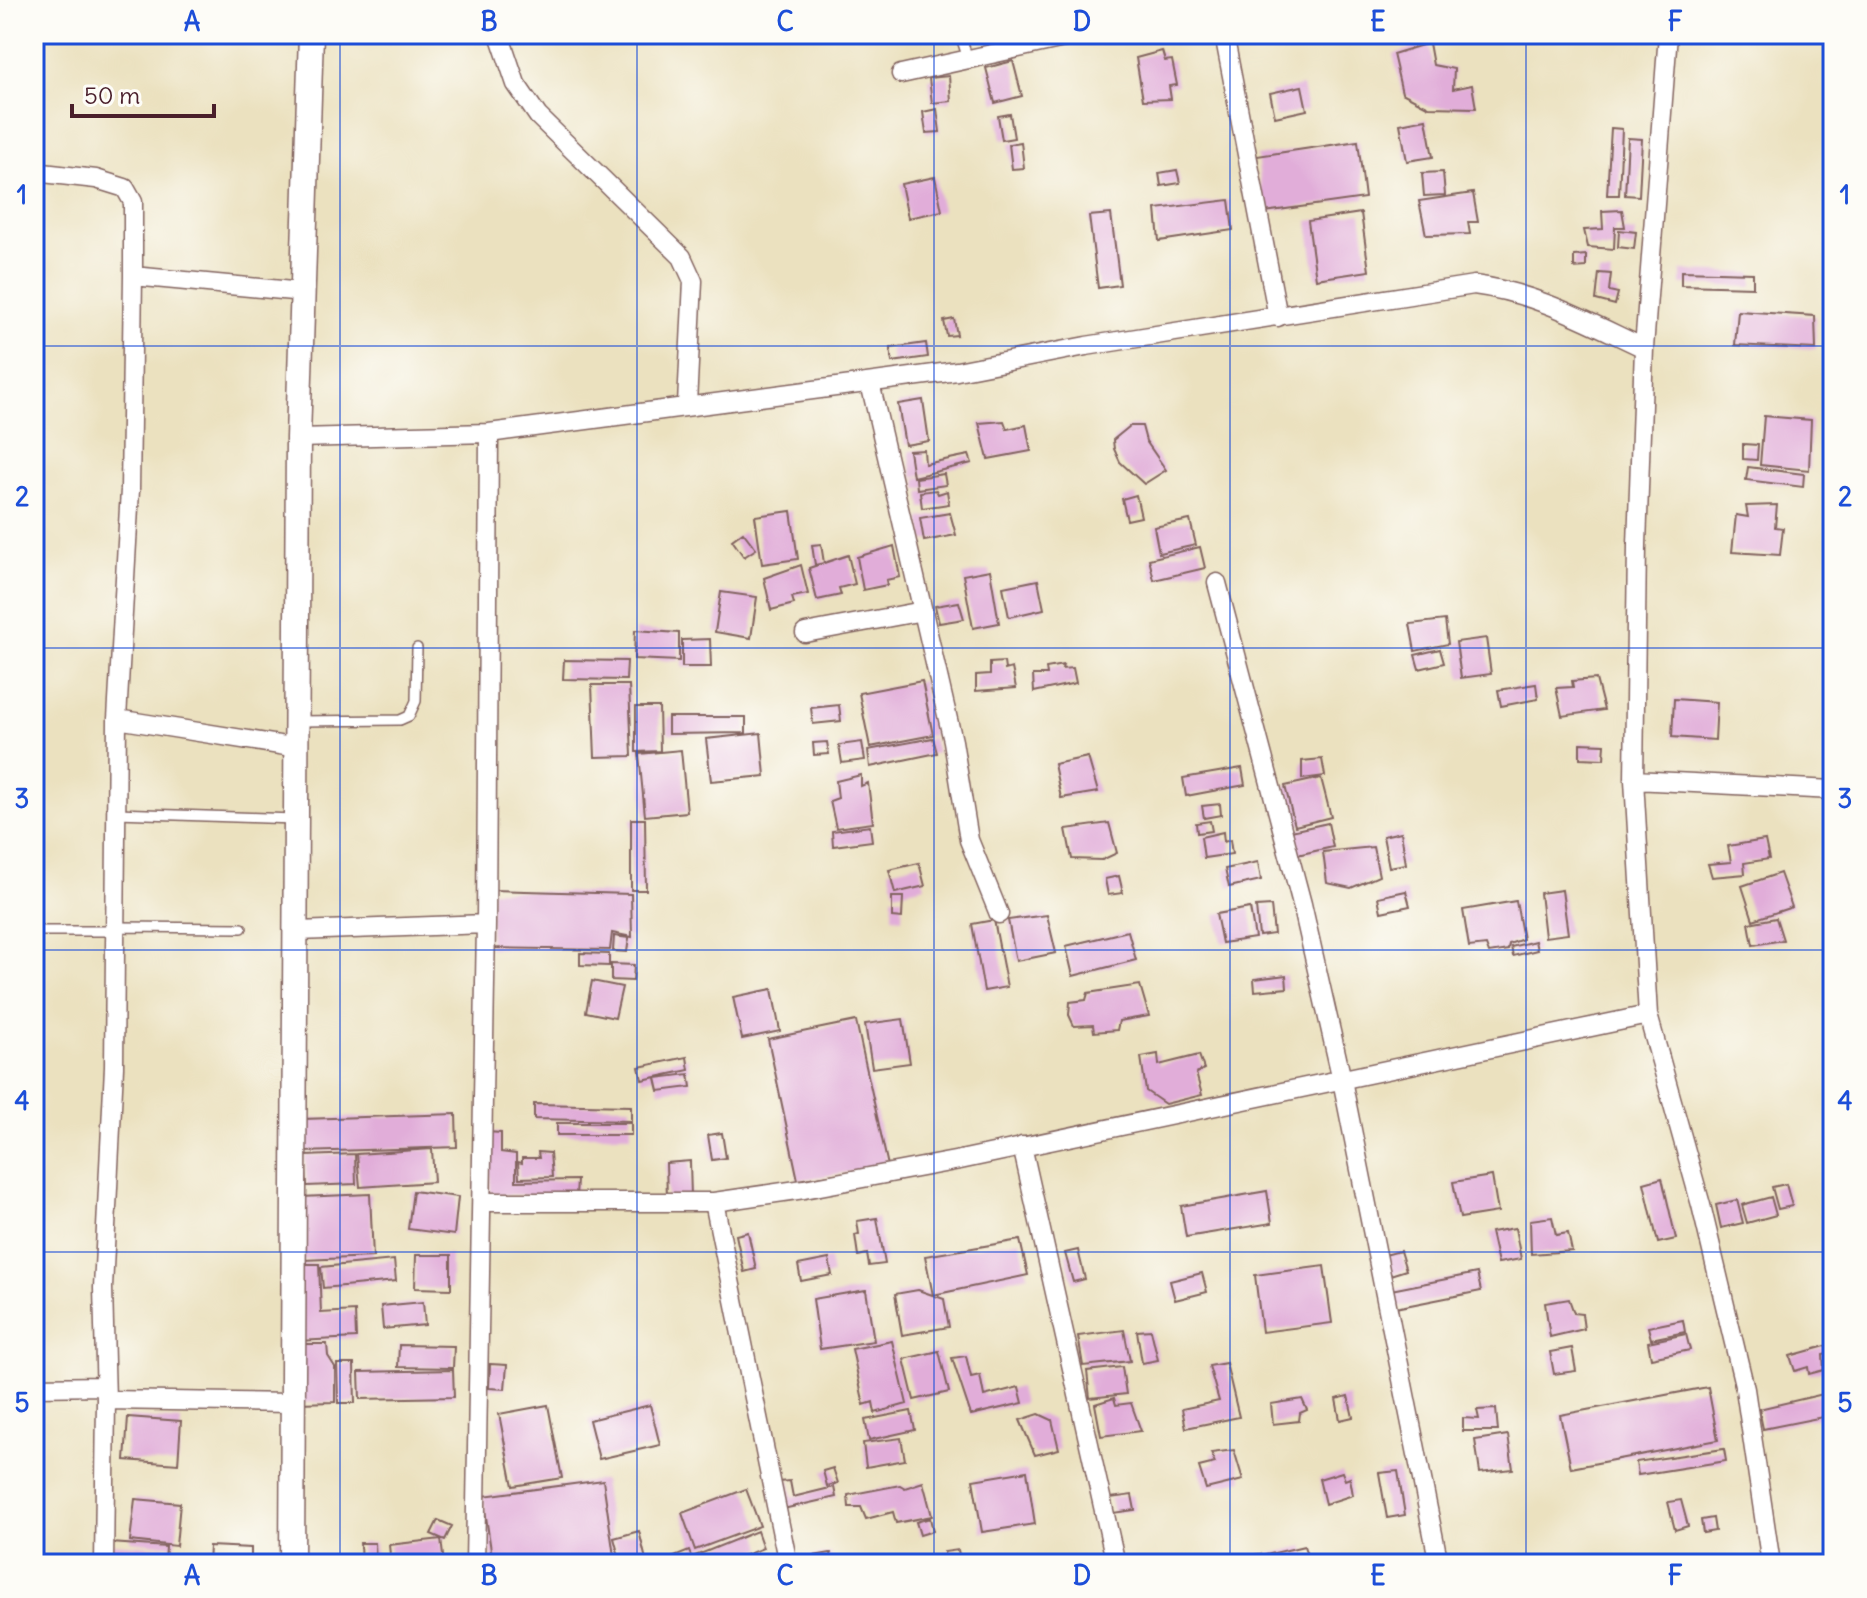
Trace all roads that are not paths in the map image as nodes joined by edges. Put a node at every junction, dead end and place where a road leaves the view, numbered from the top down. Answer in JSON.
{"nodes":[{"id":1,"x":311,"y":34,"type":"edge"},
{"id":2,"x":499,"y":34,"type":"edge"},
{"id":3,"x":960,"y":34,"type":"edge"},
{"id":4,"x":1082,"y":34,"type":"edge"},
{"id":5,"x":1224,"y":34,"type":"edge"},
{"id":6,"x":1668,"y":34,"type":"edge"},
{"id":7,"x":968,"y":59,"type":"junction"},
{"id":8,"x":901,"y":74,"type":"dead end"},
{"id":9,"x":34,"y":172,"type":"edge"},
{"id":10,"x":133,"y":276,"type":"junction"},
{"id":11,"x":303,"y":292,"type":"junction"},
{"id":12,"x":1278,"y":317,"type":"junction"},
{"id":13,"x":1644,"y":348,"type":"junction"},
{"id":14,"x":870,"y":383,"type":"junction"},
{"id":15,"x":687,"y":404,"type":"junction"},
{"id":16,"x":489,"y":433,"type":"junction"},
{"id":17,"x":298,"y":438,"type":"junction"},
{"id":18,"x":1217,"y":583,"type":"dead end"},
{"id":19,"x":923,"y":611,"type":"junction"},
{"id":20,"x":805,"y":633,"type":"dead end"},
{"id":21,"x":417,"y":648,"type":"dead end"},
{"id":22,"x":117,"y":719,"type":"junction"},
{"id":23,"x":298,"y":721,"type":"junction"},
{"id":24,"x":298,"y":748,"type":"junction"},
{"id":25,"x":1634,"y":780,"type":"junction"},
{"id":26,"x":1833,"y":790,"type":"edge"},
{"id":27,"x":117,"y":813,"type":"junction"},
{"id":28,"x":298,"y":819,"type":"junction"},
{"id":29,"x":999,"y":914,"type":"dead end"},
{"id":30,"x":486,"y":924,"type":"junction"},
{"id":31,"x":242,"y":928,"type":"dead end"},
{"id":32,"x":117,"y":929,"type":"junction"},
{"id":33,"x":34,"y":931,"type":"edge"},
{"id":34,"x":298,"y":931,"type":"junction"},
{"id":35,"x":1648,"y":1015,"type":"junction"},
{"id":36,"x":1342,"y":1080,"type":"junction"},
{"id":37,"x":1022,"y":1146,"type":"junction"},
{"id":38,"x":484,"y":1202,"type":"junction"},
{"id":39,"x":714,"y":1202,"type":"junction"},
{"id":40,"x":34,"y":1387,"type":"edge"},
{"id":41,"x":106,"y":1393,"type":"junction"},
{"id":42,"x":291,"y":1403,"type":"junction"},
{"id":43,"x":104,"y":1564,"type":"edge"},
{"id":44,"x":292,"y":1564,"type":"edge"},
{"id":45,"x":475,"y":1564,"type":"edge"},
{"id":46,"x":788,"y":1564,"type":"edge"},
{"id":47,"x":1116,"y":1564,"type":"edge"},
{"id":48,"x":1439,"y":1564,"type":"edge"},
{"id":49,"x":1771,"y":1564,"type":"edge"}],
"edges":[{"from":1,"to":11,"type":"street"},
{"from":2,"to":15,"type":"street"},
{"from":3,"to":7,"type":"lane"},
{"from":4,"to":7,"type":"street"},
{"from":5,"to":12,"type":"street"},
{"from":6,"to":13,"type":"street"},
{"from":7,"to":8,"type":"street"},
{"from":9,"to":10,"type":"street"},
{"from":10,"to":11,"type":"street"},
{"from":10,"to":22,"type":"street"},
{"from":11,"to":17,"type":"street"},
{"from":12,"to":13,"type":"street"},
{"from":12,"to":14,"type":"street"},
{"from":13,"to":25,"type":"street"},
{"from":14,"to":15,"type":"street"},
{"from":14,"to":19,"type":"street"},
{"from":15,"to":16,"type":"street"},
{"from":16,"to":17,"type":"street"},
{"from":16,"to":30,"type":"street"},
{"from":17,"to":23,"type":"street"},
{"from":18,"to":36,"type":"street"},
{"from":19,"to":20,"type":"street"},
{"from":19,"to":29,"type":"street"},
{"from":21,"to":23,"type":"lane"},
{"from":22,"to":24,"type":"street"},
{"from":22,"to":27,"type":"street"},
{"from":23,"to":24,"type":"street"},
{"from":24,"to":28,"type":"street"},
{"from":25,"to":26,"type":"street"},
{"from":25,"to":35,"type":"street"},
{"from":27,"to":28,"type":"lane"},
{"from":27,"to":32,"type":"street"},
{"from":28,"to":34,"type":"street"},
{"from":30,"to":34,"type":"street"},
{"from":30,"to":38,"type":"street"},
{"from":31,"to":32,"type":"lane"},
{"from":32,"to":33,"type":"lane"},
{"from":32,"to":41,"type":"street"},
{"from":34,"to":42,"type":"street"},
{"from":35,"to":36,"type":"street"},
{"from":35,"to":49,"type":"street"},
{"from":36,"to":37,"type":"street"},
{"from":36,"to":48,"type":"street"},
{"from":37,"to":39,"type":"street"},
{"from":37,"to":47,"type":"street"},
{"from":38,"to":39,"type":"street"},
{"from":38,"to":45,"type":"street"},
{"from":39,"to":46,"type":"street"},
{"from":40,"to":41,"type":"street"},
{"from":41,"to":42,"type":"street"},
{"from":41,"to":43,"type":"street"},
{"from":42,"to":44,"type":"street"}]}
